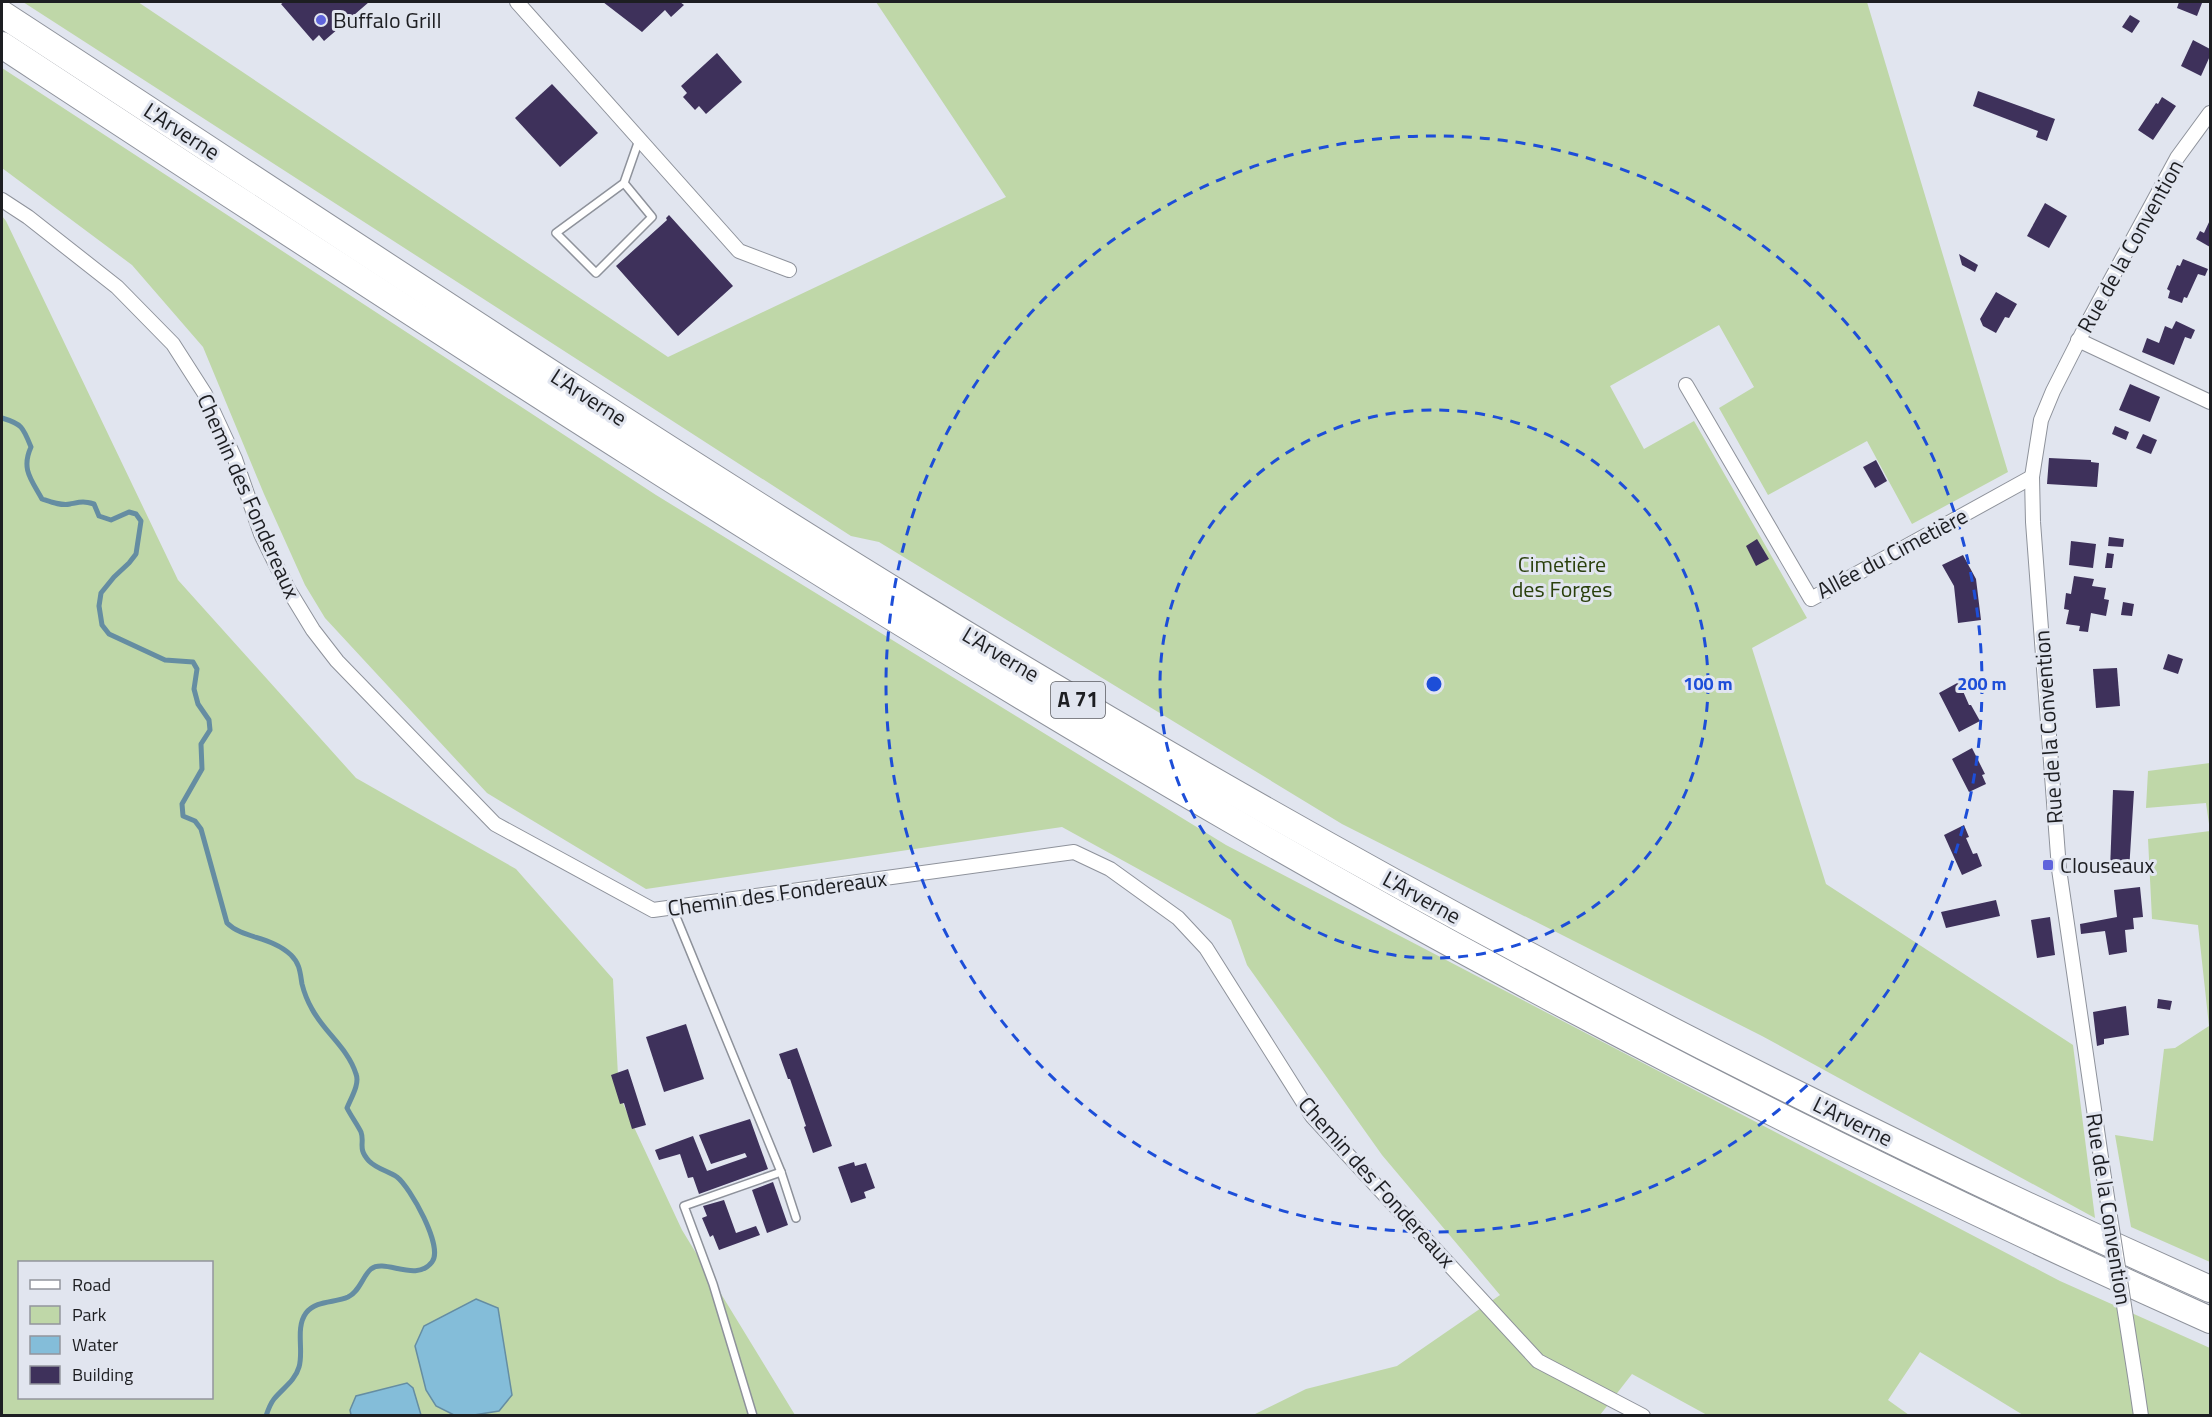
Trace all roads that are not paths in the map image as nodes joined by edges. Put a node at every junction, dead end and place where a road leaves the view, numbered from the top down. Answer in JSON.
{"nodes":[{"id":1,"x":517,"y":2,"type":"edge"},
{"id":2,"x":2,"y":14,"type":"edge"},
{"id":3,"x":2,"y":45,"type":"edge"},
{"id":4,"x":2211,"y":113,"type":"edge"},
{"id":5,"x":639,"y":140,"type":"junction"},
{"id":6,"x":624,"y":183,"type":"junction"},
{"id":7,"x":2,"y":200,"type":"edge"},
{"id":8,"x":789,"y":270,"type":"dead end"},
{"id":9,"x":2078,"y":340,"type":"junction"},
{"id":10,"x":1686,"y":385,"type":"dead end"},
{"id":11,"x":2211,"y":402,"type":"edge"},
{"id":12,"x":2032,"y":477,"type":"junction"},
{"id":13,"x":672,"y":907,"type":"junction"},
{"id":14,"x":781,"y":1172,"type":"junction"},
{"id":15,"x":796,"y":1218,"type":"dead end"},
{"id":16,"x":2211,"y":1289,"type":"edge"},
{"id":17,"x":2211,"y":1320,"type":"edge"},
{"id":18,"x":753,"y":1416,"type":"edge"},
{"id":19,"x":1643,"y":1416,"type":"edge"},
{"id":20,"x":2141,"y":1416,"type":"edge"}],
"edges":[{"from":1,"to":5,"type":"street"},
{"from":2,"to":16,"type":"highway","name":"L'Arverne","number":"A 71"},
{"from":3,"to":17,"type":"highway","name":"L'Arverne","number":"A 71"},
{"from":4,"to":9,"type":"street","name":"Rue de la Convention"},
{"from":5,"to":6,"type":"lane"},
{"from":5,"to":8,"type":"street"},
{"from":6,"to":6,"type":"lane"},
{"from":7,"to":13,"type":"street","name":"Chemin des Fondereaux"},
{"from":9,"to":11,"type":"street"},
{"from":9,"to":12,"type":"street","name":"Rue de la Convention"},
{"from":10,"to":12,"type":"street","name":"Allée du Cimetière"},
{"from":12,"to":20,"type":"street","name":"Rue de la Convention","bridge":true},
{"from":13,"to":14,"type":"lane"},
{"from":13,"to":19,"type":"street","name":"Chemin des Fondereaux"},
{"from":14,"to":15,"type":"lane"},
{"from":14,"to":18,"type":"lane"}]}
